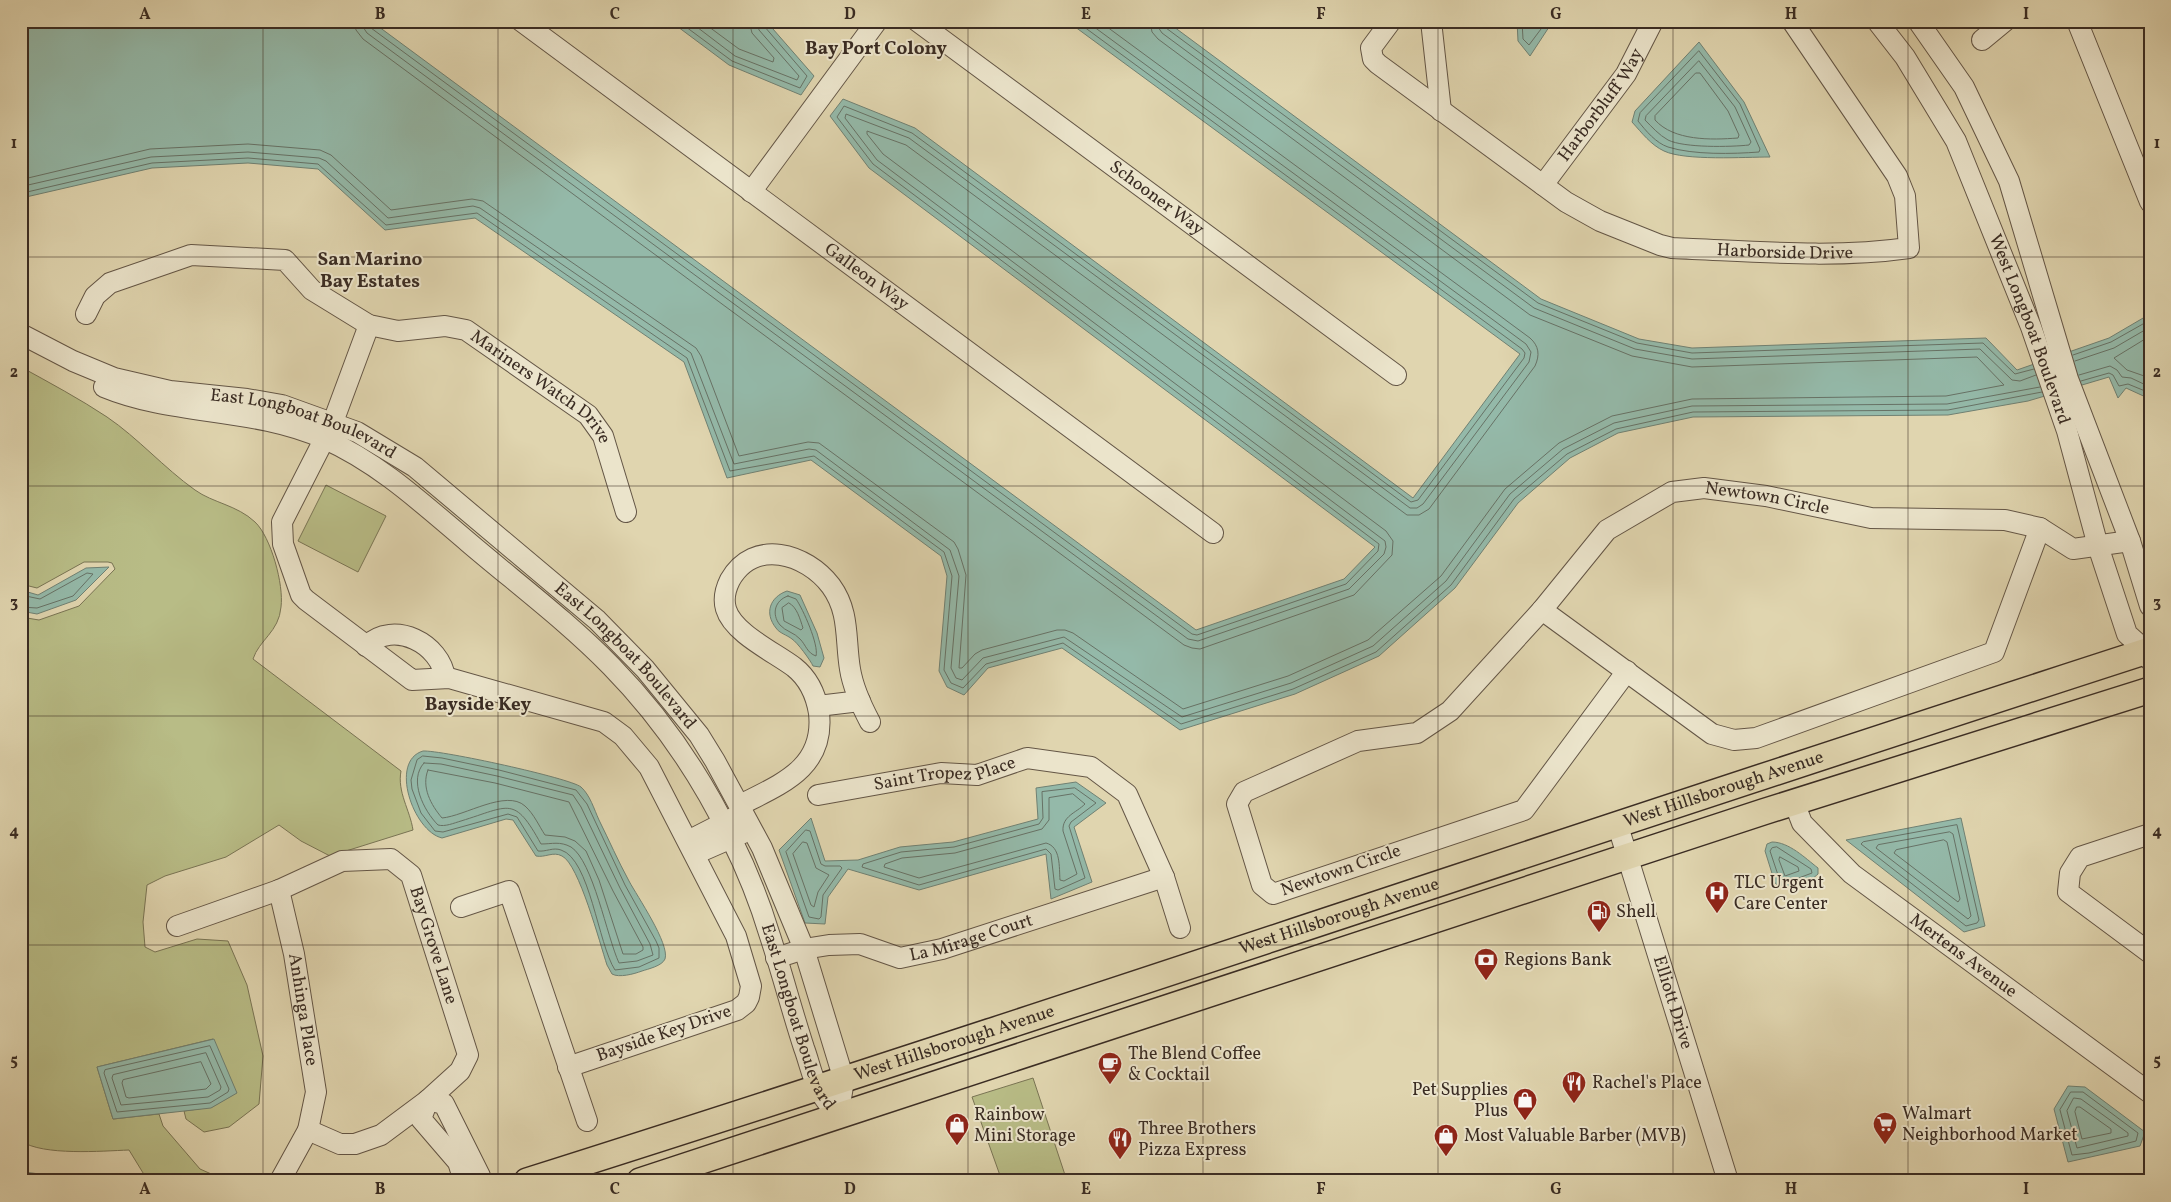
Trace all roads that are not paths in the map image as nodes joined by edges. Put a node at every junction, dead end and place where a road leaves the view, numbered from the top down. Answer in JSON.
{"nodes":[{"id":1,"x":521,"y":21,"type":"edge"},
{"id":2,"x":877,"y":21,"type":"edge"},
{"id":3,"x":917,"y":21,"type":"edge"},
{"id":4,"x":1391,"y":21,"type":"edge"},
{"id":5,"x":1431,"y":21,"type":"edge"},
{"id":6,"x":1654,"y":21,"type":"edge"},
{"id":7,"x":1792,"y":21,"type":"edge"},
{"id":8,"x":1877,"y":21,"type":"edge"},
{"id":9,"x":1918,"y":21,"type":"edge"},
{"id":10,"x":2006,"y":21,"type":"edge"},
{"id":11,"x":2076,"y":21,"type":"edge"},
{"id":12,"x":1982,"y":40,"type":"dead end"},
{"id":13,"x":1441,"y":111,"type":"junction"},
{"id":14,"x":1543,"y":185,"type":"junction"},
{"id":15,"x":751,"y":192,"type":"junction"},
{"id":16,"x":2150,"y":202,"type":"edge"},
{"id":17,"x":86,"y":314,"type":"dead end"},
{"id":18,"x":369,"y":325,"type":"junction"},
{"id":19,"x":2041,"y":326,"type":"junction"},
{"id":20,"x":21,"y":335,"type":"edge"},
{"id":21,"x":1396,"y":375,"type":"dead end"},
{"id":22,"x":2076,"y":428,"type":"junction"},
{"id":23,"x":329,"y":430,"type":"junction"},
{"id":24,"x":626,"y":512,"type":"dead end"},
{"id":25,"x":2040,"y":528,"type":"junction"},
{"id":26,"x":1213,"y":533,"type":"dead end"},
{"id":27,"x":2130,"y":542,"type":"junction"},
{"id":28,"x":2098,"y":546,"type":"junction"},
{"id":29,"x":2150,"y":606,"type":"edge"},
{"id":30,"x":1542,"y":610,"type":"junction"},
{"id":31,"x":366,"y":646,"type":"junction"},
{"id":32,"x":2149,"y":651,"type":"edge"},
{"id":33,"x":1627,"y":671,"type":"junction"},
{"id":34,"x":445,"y":678,"type":"junction"},
{"id":35,"x":2150,"y":690,"type":"edge"},
{"id":36,"x":860,"y":701,"type":"junction"},
{"id":37,"x":818,"y":706,"type":"junction"},
{"id":38,"x":870,"y":722,"type":"dead end"},
{"id":39,"x":818,"y":796,"type":"dead end"},
{"id":40,"x":1794,"y":802,"type":"junction"},
{"id":41,"x":745,"y":816,"type":"junction"},
{"id":42,"x":1617,"y":823,"type":"junction"},
{"id":43,"x":727,"y":830,"type":"junction"},
{"id":44,"x":2150,"y":834,"type":"edge"},
{"id":45,"x":691,"y":847,"type":"junction"},
{"id":46,"x":1536,"y":850,"type":"junction"},
{"id":47,"x":1628,"y":856,"type":"junction"},
{"id":48,"x":1164,"y":876,"type":"junction"},
{"id":49,"x":279,"y":890,"type":"junction"},
{"id":50,"x":1376,"y":903,"type":"junction"},
{"id":51,"x":461,"y":907,"type":"dead end"},
{"id":52,"x":176,"y":926,"type":"dead end"},
{"id":53,"x":1180,"y":928,"type":"dead end"},
{"id":54,"x":1387,"y":936,"type":"junction"},
{"id":55,"x":804,"y":949,"type":"junction"},
{"id":56,"x":2150,"y":953,"type":"edge"},
{"id":57,"x":776,"y":958,"type":"junction"},
{"id":58,"x":1197,"y":998,"type":"junction"},
{"id":59,"x":568,"y":1067,"type":"junction"},
{"id":60,"x":844,"y":1080,"type":"junction"},
{"id":61,"x":818,"y":1089,"type":"junction"},
{"id":62,"x":2150,"y":1093,"type":"edge"},
{"id":63,"x":428,"y":1100,"type":"junction"},
{"id":64,"x":838,"y":1117,"type":"junction"},
{"id":65,"x":586,"y":1120,"type":"dead end"},
{"id":66,"x":453,"y":1122,"type":"junction"},
{"id":67,"x":308,"y":1130,"type":"junction"},
{"id":68,"x":434,"y":1134,"type":"junction"},
{"id":69,"x":280,"y":1179,"type":"dead end"},
{"id":70,"x":464,"y":1181,"type":"edge"},
{"id":71,"x":480,"y":1181,"type":"edge"},
{"id":72,"x":527,"y":1181,"type":"edge"},
{"id":73,"x":640,"y":1181,"type":"edge"},
{"id":74,"x":1728,"y":1181,"type":"edge"}],
"edges":[{"from":1,"to":15,"type":"street","name":"Galleon Way"},
{"from":2,"to":15,"type":"street"},
{"from":3,"to":21,"type":"street","name":"Schooner Way"},
{"from":4,"to":13,"type":"street","name":"Harborside Drive"},
{"from":5,"to":13,"type":"street"},
{"from":6,"to":14,"type":"street","name":"Harborbluff Way"},
{"from":7,"to":14,"type":"street","name":"Harborside Drive"},
{"from":8,"to":19,"type":"street","name":"West Longboat Boulevard"},
{"from":9,"to":19,"type":"street","name":"West Longboat Boulevard"},
{"from":10,"to":12,"type":"street"},
{"from":11,"to":16,"type":"street"},
{"from":13,"to":14,"type":"street","name":"Harborside Drive"},
{"from":15,"to":26,"type":"street","name":"Galleon Way"},
{"from":17,"to":18,"type":"street","name":"Mariners Watch Drive"},
{"from":18,"to":23,"type":"street","name":"Bayside Key Drive"},
{"from":18,"to":24,"type":"street","name":"Mariners Watch Drive"},
{"from":19,"to":22,"type":"street","name":"West Longboat Boulevard"},
{"from":20,"to":23,"type":"street","name":"East Longboat Boulevard"},
{"from":22,"to":27,"type":"street","name":"West Longboat Boulevard"},
{"from":22,"to":28,"type":"street","name":"West Longboat Boulevard"},
{"from":23,"to":31,"type":"street","name":"Bayside Key Drive"},
{"from":23,"to":41,"type":"street","name":"East Longboat Boulevard"},
{"from":23,"to":43,"type":"street","name":"East Longboat Boulevard"},
{"from":25,"to":28,"type":"street","name":"Newtown Circle"},
{"from":25,"to":30,"type":"street","name":"Newtown Circle"},
{"from":25,"to":33,"type":"street"},
{"from":27,"to":28,"type":"street","name":"Newtown Circle"},
{"from":27,"to":29,"type":"street","name":"West Longboat Boulevard"},
{"from":28,"to":32,"type":"street","name":"West Longboat Boulevard"},
{"from":30,"to":33,"type":"street"},
{"from":30,"to":33,"type":"street","name":"Newtown Circle"},
{"from":31,"to":34,"type":"street","name":"Bayside Key Drive"},
{"from":31,"to":34,"type":"street"},
{"from":32,"to":42,"type":"main road","name":"West Hillsborough Avenue"},
{"from":34,"to":45,"type":"street","name":"Bayside Key Drive"},
{"from":35,"to":40,"type":"main road","name":"West Hillsborough Avenue"},
{"from":36,"to":37,"type":"street"},
{"from":36,"to":37,"type":"street"},
{"from":36,"to":38,"type":"street"},
{"from":37,"to":41,"type":"street"},
{"from":39,"to":48,"type":"street","name":"Saint Tropez Place"},
{"from":40,"to":47,"type":"main road","name":"West Hillsborough Avenue"},
{"from":40,"to":62,"type":"street","name":"Mertens Avenue"},
{"from":41,"to":43,"type":"street"},
{"from":41,"to":55,"type":"street","name":"East Longboat Boulevard"},
{"from":42,"to":46,"type":"main road","name":"West Hillsborough Avenue"},
{"from":42,"to":47,"type":"street","name":"Elliott Drive"},
{"from":43,"to":45,"type":"street"},
{"from":43,"to":57,"type":"street","name":"East Longboat Boulevard"},
{"from":44,"to":56,"type":"street"},
{"from":45,"to":59,"type":"street","name":"Bayside Key Drive"},
{"from":46,"to":50,"type":"main road","name":"West Hillsborough Avenue"},
{"from":46,"to":54,"type":"main road"},
{"from":47,"to":54,"type":"main road","name":"West Hillsborough Avenue"},
{"from":47,"to":74,"type":"street","name":"Elliott Drive"},
{"from":48,"to":53,"type":"street","name":"Saint Tropez Place"},
{"from":48,"to":55,"type":"street","name":"La Mirage Court"},
{"from":49,"to":52,"type":"street","name":"Bay Grove Lane"},
{"from":49,"to":63,"type":"street","name":"Bay Grove Lane"},
{"from":49,"to":67,"type":"street","name":"Anhinga Place"},
{"from":50,"to":58,"type":"main road"},
{"from":50,"to":60,"type":"main road","name":"West Hillsborough Avenue"},
{"from":51,"to":59,"type":"street"},
{"from":54,"to":58,"type":"main road","name":"West Hillsborough Avenue"},
{"from":55,"to":57,"type":"street","name":"La Mirage Court"},
{"from":55,"to":60,"type":"street","name":"East Longboat Boulevard"},
{"from":57,"to":61,"type":"street","name":"East Longboat Boulevard"},
{"from":58,"to":64,"type":"main road","name":"West Hillsborough Avenue"},
{"from":59,"to":65,"type":"street"},
{"from":60,"to":61,"type":"main road","name":"West Hillsborough Avenue"},
{"from":60,"to":64,"type":"street","name":"East Longboat Boulevard"},
{"from":61,"to":64,"type":"street","name":"East Longboat Boulevard"},
{"from":61,"to":72,"type":"main road","name":"West Hillsborough Avenue"},
{"from":63,"to":66,"type":"street"},
{"from":63,"to":67,"type":"street"},
{"from":63,"to":68,"type":"street"},
{"from":64,"to":73,"type":"main road","name":"West Hillsborough Avenue"},
{"from":66,"to":68,"type":"street"},
{"from":66,"to":71,"type":"street"},
{"from":67,"to":69,"type":"street","name":"Anhinga Place"},
{"from":68,"to":70,"type":"street"}]}
